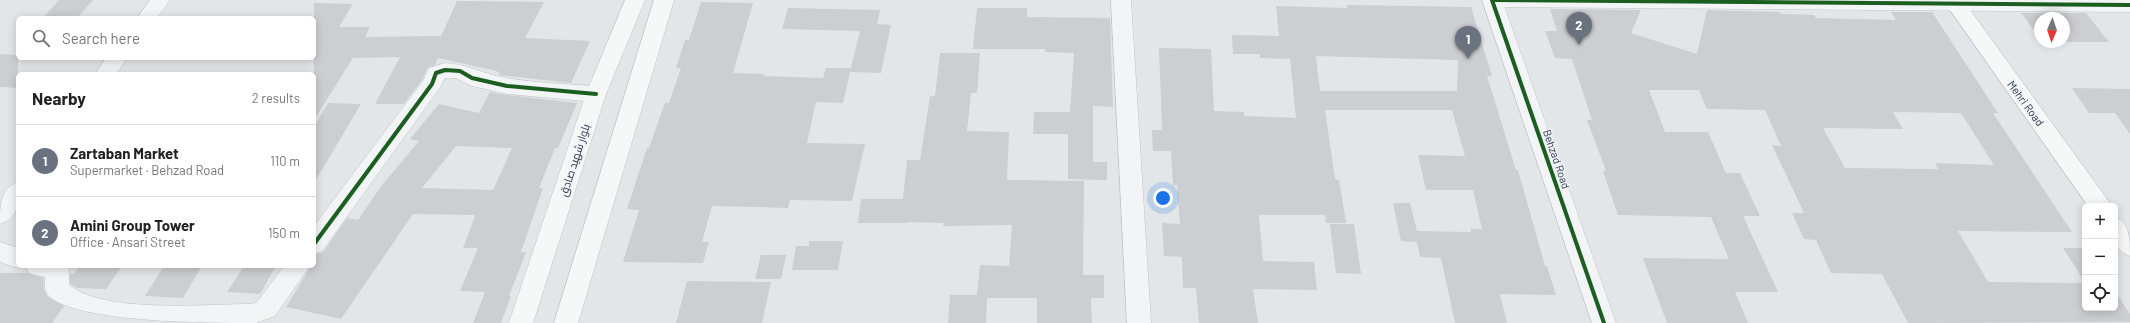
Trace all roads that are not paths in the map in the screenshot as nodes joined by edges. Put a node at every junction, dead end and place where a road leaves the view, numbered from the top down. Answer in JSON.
{"nodes":[{"id":1,"x":160,"y":0,"type":"edge"},
{"id":2,"x":635,"y":0,"type":"edge"},
{"id":3,"x":664,"y":0,"type":"edge"},
{"id":4,"x":1121,"y":0,"type":"edge"},
{"id":5,"x":1494,"y":0,"type":"edge"},
{"id":6,"x":1954,"y":2,"type":"edge"},
{"id":7,"x":2130,"y":5,"type":"edge"},
{"id":8,"x":148,"y":16,"type":"edge"},
{"id":9,"x":116,"y":60,"type":"edge"},
{"id":10,"x":106,"y":72,"type":"edge"},
{"id":11,"x":596,"y":94,"type":"junction"},
{"id":12,"x":16,"y":194,"type":"edge"},
{"id":13,"x":2099,"y":203,"type":"edge"},
{"id":14,"x":0,"y":215,"type":"edge"},
{"id":15,"x":2118,"y":230,"type":"edge"},
{"id":16,"x":316,"y":241,"type":"edge"},
{"id":17,"x":2130,"y":246,"type":"edge"},
{"id":18,"x":0,"y":252,"type":"edge"},
{"id":19,"x":16,"y":257,"type":"edge"},
{"id":20,"x":47,"y":268,"type":"edge"},
{"id":21,"x":297,"y":268,"type":"edge"},
{"id":22,"x":521,"y":323,"type":"edge"},
{"id":23,"x":566,"y":323,"type":"edge"},
{"id":24,"x":1139,"y":323,"type":"edge"},
{"id":25,"x":1604,"y":323,"type":"edge"}],
"edges":[{"from":1,"to":8,"type":"street"},
{"from":2,"to":11,"type":"main road","name":"بلوار شهید صادق"},
{"from":3,"to":23,"type":"main road"},
{"from":4,"to":24,"type":"street"},
{"from":5,"to":6,"type":"street"},
{"from":5,"to":25,"type":"street","name":"Behzad Road"},
{"from":6,"to":7,"type":"street"},
{"from":6,"to":13,"type":"main road","name":"Mehri Road"},
{"from":9,"to":10,"type":"street"},
{"from":11,"to":16,"type":"street"},
{"from":11,"to":22,"type":"main road","name":"بلوار شهید صادق"},
{"from":12,"to":14,"type":"street"},
{"from":15,"to":17,"type":"main road"},
{"from":18,"to":19,"type":"street"},
{"from":20,"to":21,"type":"street"}]}
